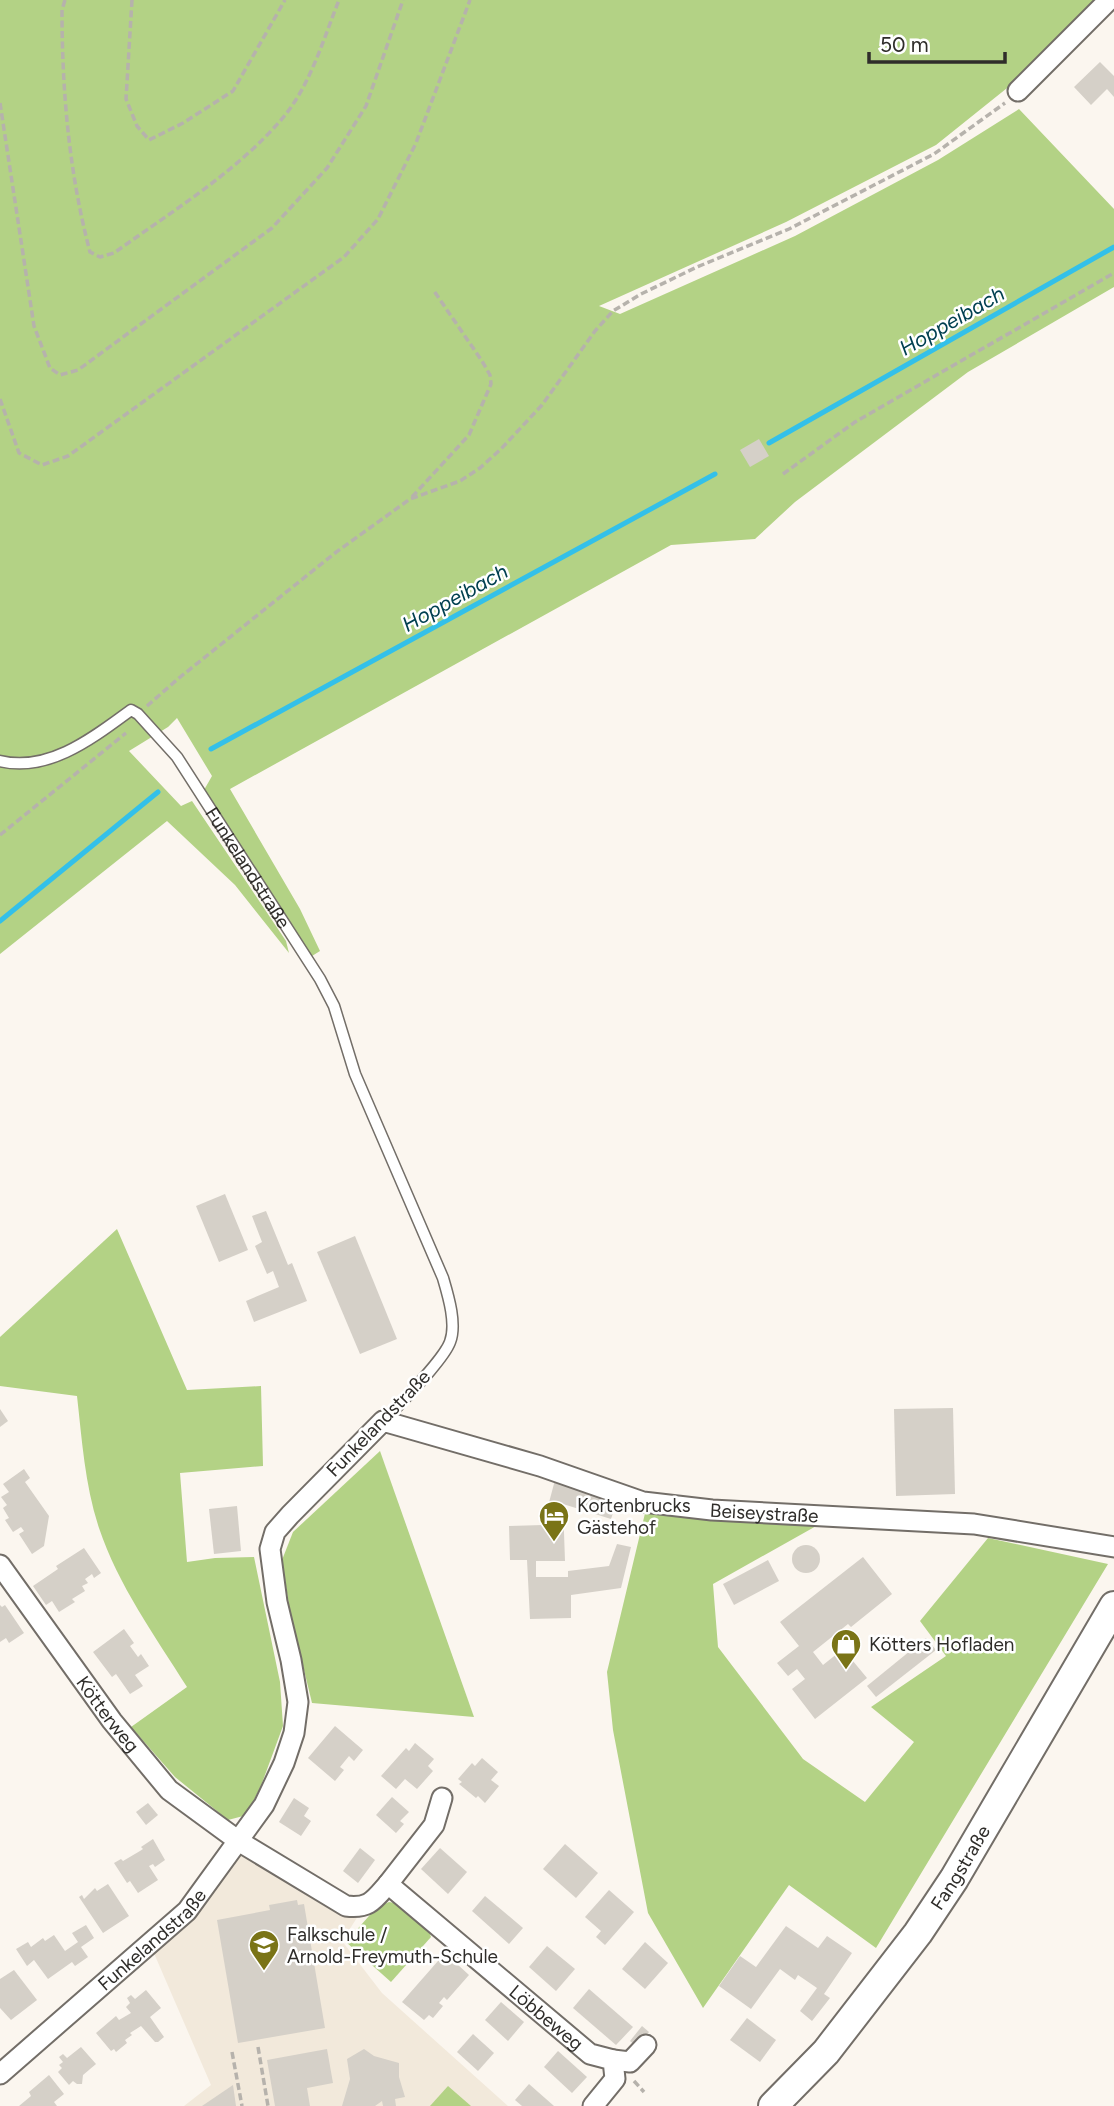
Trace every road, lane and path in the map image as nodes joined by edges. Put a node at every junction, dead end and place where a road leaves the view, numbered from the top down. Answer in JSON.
{"nodes":[{"id":1,"x":65,"y":0,"type":"edge"},
{"id":2,"x":132,"y":0,"type":"edge"},
{"id":3,"x":285,"y":0,"type":"edge"},
{"id":4,"x":339,"y":0,"type":"edge"},
{"id":5,"x":403,"y":0,"type":"edge"},
{"id":6,"x":470,"y":0,"type":"edge"},
{"id":7,"x":1109,"y":0,"type":"edge"},
{"id":8,"x":1018,"y":91,"type":"joint"},
{"id":9,"x":0,"y":103,"type":"edge"},
{"id":10,"x":1114,"y":273,"type":"edge"},
{"id":11,"x":434,"y":291,"type":"dead end"},
{"id":12,"x":0,"y":399,"type":"edge"},
{"id":13,"x":783,"y":474,"type":"dead end"},
{"id":14,"x":411,"y":499,"type":"junction"},
{"id":15,"x":140,"y":717,"type":"junction"},
{"id":16,"x":0,"y":761,"type":"edge"},
{"id":17,"x":0,"y":835,"type":"edge"},
{"id":18,"x":383,"y":1422,"type":"junction"},
{"id":19,"x":1114,"y":1547,"type":"edge"},
{"id":20,"x":0,"y":1565,"type":"edge"},
{"id":21,"x":1114,"y":1606,"type":"edge"},
{"id":22,"x":442,"y":1798,"type":"dead end"},
{"id":23,"x":240,"y":1842,"type":"junction"},
{"id":24,"x":388,"y":1884,"type":"junction"},
{"id":25,"x":646,"y":2045,"type":"dead end"},
{"id":26,"x":258,"y":2047,"type":"dead end"},
{"id":27,"x":232,"y":2052,"type":"dead end"},
{"id":28,"x":613,"y":2060,"type":"junction"},
{"id":29,"x":0,"y":2074,"type":"edge"},
{"id":30,"x":242,"y":2106,"type":"edge"},
{"id":31,"x":268,"y":2106,"type":"edge"},
{"id":32,"x":593,"y":2106,"type":"edge"},
{"id":33,"x":773,"y":2106,"type":"edge"}],
"edges":[{"from":1,"to":4,"type":"path"},
{"from":2,"to":3,"type":"path"},
{"from":5,"to":9,"type":"path"},
{"from":6,"to":12,"type":"path"},
{"from":7,"to":8,"type":"street"},
{"from":8,"to":14,"type":"path"},
{"from":10,"to":13,"type":"path"},
{"from":11,"to":14,"type":"path"},
{"from":14,"to":15,"type":"path"},
{"from":15,"to":16,"type":"lane"},
{"from":15,"to":17,"type":"path"},
{"from":15,"to":18,"type":"lane","name":"Funkelandstraße"},
{"from":18,"to":19,"type":"street","name":"Beiseystraße"},
{"from":18,"to":23,"type":"street","name":"Funkelandstraße"},
{"from":20,"to":23,"type":"street","name":"Kötterweg"},
{"from":21,"to":33,"type":"main road","name":"Fangstraße"},
{"from":22,"to":24,"type":"street"},
{"from":23,"to":24,"type":"street"},
{"from":23,"to":29,"type":"street","name":"Funkelandstraße"},
{"from":24,"to":28,"type":"street","name":"Löbbeweg"},
{"from":25,"to":28,"type":"street"},
{"from":26,"to":31,"type":"path"},
{"from":27,"to":30,"type":"path"},
{"from":28,"to":32,"type":"street"}]}
